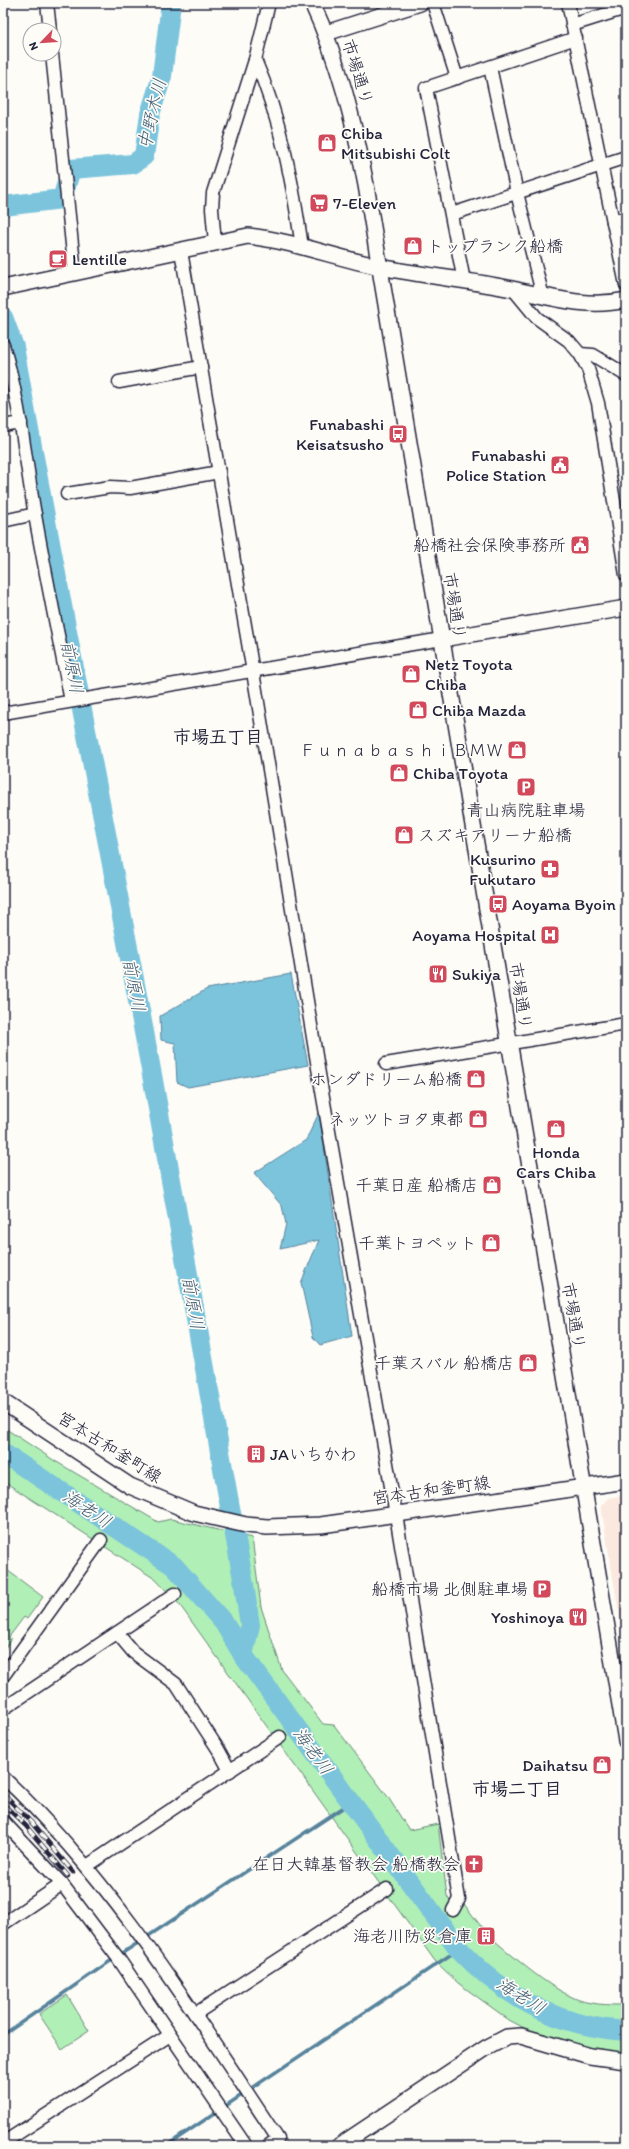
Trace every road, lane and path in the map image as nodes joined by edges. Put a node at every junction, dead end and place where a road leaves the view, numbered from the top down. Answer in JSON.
{"nodes":[{"id":1,"x":47,"y":3,"type":"edge"},
{"id":2,"x":269,"y":3,"type":"edge"},
{"id":3,"x":312,"y":3,"type":"edge"},
{"id":4,"x":420,"y":3,"type":"edge"},
{"id":5,"x":433,"y":3,"type":"edge"},
{"id":6,"x":568,"y":3,"type":"edge"},
{"id":7,"x":626,"y":8,"type":"edge"},
{"id":8,"x":49,"y":22,"type":"edge"},
{"id":9,"x":572,"y":24,"type":"junction"},
{"id":10,"x":326,"y":33,"type":"junction"},
{"id":11,"x":576,"y":38,"type":"junction"},
{"id":12,"x":255,"y":60,"type":"junction"},
{"id":13,"x":53,"y":62,"type":"edge"},
{"id":14,"x":490,"y":66,"type":"junction"},
{"id":15,"x":457,"y":78,"type":"junction"},
{"id":16,"x":626,"y":157,"type":"edge"},
{"id":17,"x":602,"y":165,"type":"junction"},
{"id":18,"x":517,"y":193,"type":"junction"},
{"id":19,"x":452,"y":214,"type":"junction"},
{"id":20,"x":626,"y":218,"type":"edge"},
{"id":21,"x":613,"y":222,"type":"junction"},
{"id":22,"x":215,"y":243,"type":"junction"},
{"id":23,"x":302,"y":247,"type":"junction"},
{"id":24,"x":181,"y":251,"type":"junction"},
{"id":25,"x":380,"y":267,"type":"junction"},
{"id":26,"x":75,"y":273,"type":"junction"},
{"id":27,"x":464,"y":281,"type":"junction"},
{"id":28,"x":626,"y":284,"type":"edge"},
{"id":29,"x":3,"y":288,"type":"edge"},
{"id":30,"x":513,"y":289,"type":"junction"},
{"id":31,"x":543,"y":297,"type":"junction"},
{"id":32,"x":626,"y":300,"type":"edge"},
{"id":33,"x":3,"y":345,"type":"edge"},
{"id":34,"x":580,"y":354,"type":"junction"},
{"id":35,"x":201,"y":367,"type":"junction"},
{"id":36,"x":626,"y":375,"type":"edge"},
{"id":37,"x":119,"y":382,"type":"dead end"},
{"id":38,"x":21,"y":423,"type":"junction"},
{"id":39,"x":3,"y":426,"type":"edge"},
{"id":40,"x":219,"y":472,"type":"junction"},
{"id":41,"x":67,"y":494,"type":"dead end"},
{"id":42,"x":35,"y":514,"type":"junction"},
{"id":43,"x":3,"y":521,"type":"edge"},
{"id":44,"x":626,"y":575,"type":"edge"},
{"id":45,"x":626,"y":608,"type":"edge"},
{"id":46,"x":442,"y":639,"type":"junction"},
{"id":47,"x":253,"y":672,"type":"junction"},
{"id":48,"x":72,"y":700,"type":"junction"},
{"id":49,"x":3,"y":713,"type":"edge"},
{"id":50,"x":626,"y":1024,"type":"edge"},
{"id":51,"x":509,"y":1045,"type":"junction"},
{"id":52,"x":386,"y":1064,"type":"dead end"},
{"id":53,"x":3,"y":1402,"type":"edge"},
{"id":54,"x":626,"y":1481,"type":"edge"},
{"id":55,"x":584,"y":1487,"type":"junction"},
{"id":56,"x":396,"y":1515,"type":"junction"},
{"id":57,"x":100,"y":1540,"type":"dead end"},
{"id":58,"x":175,"y":1594,"type":"dead end"},
{"id":59,"x":117,"y":1633,"type":"junction"},
{"id":60,"x":3,"y":1676,"type":"edge"},
{"id":61,"x":3,"y":1709,"type":"edge"},
{"id":62,"x":280,"y":1737,"type":"dead end"},
{"id":63,"x":626,"y":1741,"type":"edge"},
{"id":64,"x":230,"y":1771,"type":"junction"},
{"id":65,"x":3,"y":1777,"type":"edge"},
{"id":66,"x":3,"y":1821,"type":"edge"},
{"id":67,"x":87,"y":1866,"type":"junction"},
{"id":68,"x":62,"y":1884,"type":"junction"},
{"id":69,"x":387,"y":1889,"type":"dead end"},
{"id":70,"x":453,"y":1910,"type":"dead end"},
{"id":71,"x":3,"y":1924,"type":"edge"},
{"id":72,"x":195,"y":2014,"type":"junction"},
{"id":73,"x":170,"y":2035,"type":"junction"},
{"id":74,"x":626,"y":2061,"type":"edge"},
{"id":75,"x":3,"y":2143,"type":"edge"},
{"id":76,"x":246,"y":2146,"type":"edge"},
{"id":77,"x":268,"y":2146,"type":"edge"},
{"id":78,"x":339,"y":2146,"type":"edge"}],
"edges":[{"from":1,"to":8,"type":"street"},
{"from":2,"to":12,"type":"street"},
{"from":3,"to":10,"type":"street","name":"市場通り"},
{"from":4,"to":10,"type":"street"},
{"from":5,"to":15,"type":"street"},
{"from":6,"to":9,"type":"street"},
{"from":7,"to":9,"type":"street"},
{"from":9,"to":11,"type":"street"},
{"from":10,"to":25,"type":"street","name":"市場通り"},
{"from":11,"to":14,"type":"street"},
{"from":11,"to":17,"type":"street"},
{"from":12,"to":22,"type":"street"},
{"from":12,"to":23,"type":"street"},
{"from":13,"to":26,"type":"street"},
{"from":14,"to":15,"type":"street"},
{"from":14,"to":18,"type":"street"},
{"from":15,"to":19,"type":"street"},
{"from":16,"to":17,"type":"street"},
{"from":17,"to":18,"type":"street"},
{"from":17,"to":21,"type":"street"},
{"from":18,"to":19,"type":"street"},
{"from":18,"to":31,"type":"street"},
{"from":19,"to":27,"type":"street"},
{"from":20,"to":21,"type":"street"},
{"from":21,"to":28,"type":"street"},
{"from":22,"to":23,"type":"street"},
{"from":22,"to":24,"type":"street"},
{"from":23,"to":25,"type":"street"},
{"from":24,"to":26,"type":"street"},
{"from":24,"to":35,"type":"street"},
{"from":25,"to":27,"type":"street"},
{"from":25,"to":46,"type":"street","name":"市場通り"},
{"from":26,"to":29,"type":"street"},
{"from":27,"to":30,"type":"street"},
{"from":30,"to":31,"type":"street"},
{"from":30,"to":34,"type":"street"},
{"from":31,"to":32,"type":"street"},
{"from":33,"to":38,"type":"street"},
{"from":34,"to":36,"type":"street"},
{"from":34,"to":44,"type":"street"},
{"from":35,"to":37,"type":"street"},
{"from":35,"to":40,"type":"street"},
{"from":38,"to":39,"type":"street"},
{"from":38,"to":42,"type":"street"},
{"from":40,"to":41,"type":"street"},
{"from":40,"to":47,"type":"street"},
{"from":42,"to":43,"type":"street"},
{"from":42,"to":48,"type":"street"},
{"from":45,"to":46,"type":"street"},
{"from":46,"to":47,"type":"street"},
{"from":46,"to":51,"type":"street","name":"市場通り"},
{"from":47,"to":48,"type":"street"},
{"from":47,"to":56,"type":"street"},
{"from":48,"to":49,"type":"street"},
{"from":50,"to":51,"type":"street"},
{"from":51,"to":52,"type":"street"},
{"from":51,"to":55,"type":"street","name":"市場通り"},
{"from":53,"to":56,"type":"street","name":"宮本古和釜町線"},
{"from":54,"to":55,"type":"street","name":"宮本古和釜町線"},
{"from":55,"to":56,"type":"street","name":"宮本古和釜町線"},
{"from":55,"to":63,"type":"street","name":"市場通り"},
{"from":56,"to":70,"type":"street"},
{"from":57,"to":60,"type":"street"},
{"from":58,"to":59,"type":"street"},
{"from":59,"to":61,"type":"street"},
{"from":59,"to":64,"type":"street"},
{"from":62,"to":64,"type":"street"},
{"from":64,"to":67,"type":"street"},
{"from":65,"to":67,"type":"street"},
{"from":66,"to":68,"type":"street"},
{"from":67,"to":72,"type":"street"},
{"from":68,"to":71,"type":"street"},
{"from":68,"to":73,"type":"street"},
{"from":69,"to":72,"type":"street"},
{"from":72,"to":77,"type":"street"},
{"from":73,"to":75,"type":"street"},
{"from":73,"to":76,"type":"street"},
{"from":74,"to":78,"type":"street"}]}
